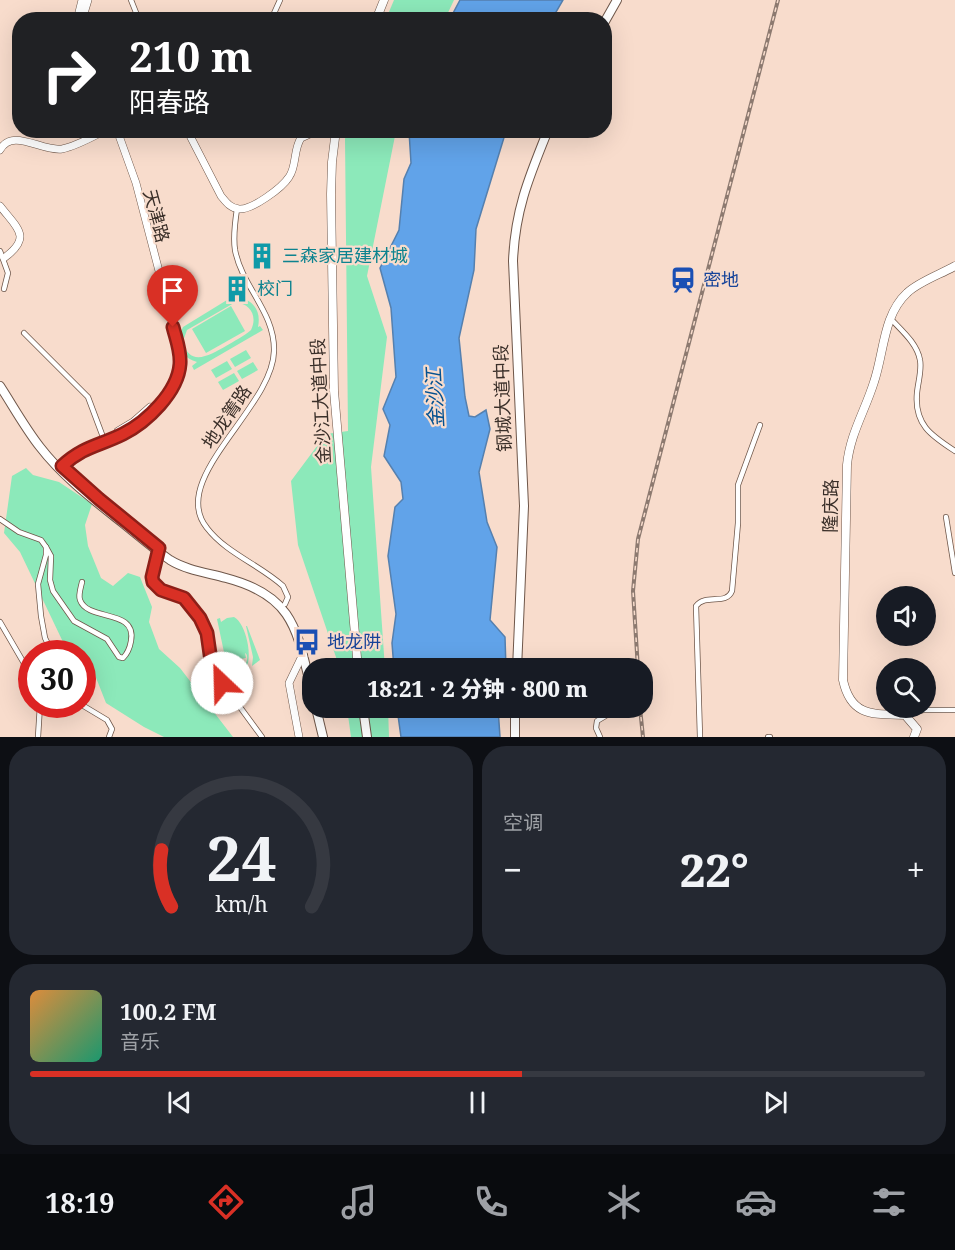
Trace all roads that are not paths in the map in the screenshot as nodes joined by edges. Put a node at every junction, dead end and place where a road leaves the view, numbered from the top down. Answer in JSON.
{"nodes":[{"id":1,"x":88,"y":138,"type":"edge"},
{"id":2,"x":118,"y":138,"type":"edge"},
{"id":3,"x":119,"y":138,"type":"edge"},
{"id":4,"x":191,"y":138,"type":"edge"},
{"id":5,"x":301,"y":138,"type":"edge"},
{"id":6,"x":336,"y":138,"type":"edge"},
{"id":7,"x":545,"y":138,"type":"edge"},
{"id":8,"x":0,"y":150,"type":"edge"},
{"id":9,"x":0,"y":206,"type":"edge"},
{"id":10,"x":237,"y":209,"type":"junction"},
{"id":11,"x":2,"y":254,"type":"edge"},
{"id":12,"x":955,"y":266,"type":"edge"},
{"id":13,"x":4,"y":289,"type":"dead end"},
{"id":14,"x":890,"y":318,"type":"junction"},
{"id":15,"x":24,"y":333,"type":"dead end"},
{"id":16,"x":0,"y":380,"type":"edge"},
{"id":17,"x":0,"y":386,"type":"edge"},
{"id":18,"x":760,"y":425,"type":"dead end"},
{"id":19,"x":104,"y":437,"type":"junction"},
{"id":20,"x":955,"y":452,"type":"edge"},
{"id":21,"x":59,"y":465,"type":"junction"},
{"id":22,"x":946,"y":517,"type":"dead end"},
{"id":23,"x":0,"y":519,"type":"edge"},
{"id":24,"x":953,"y":545,"type":"edge"},
{"id":25,"x":46,"y":547,"type":"junction"},
{"id":26,"x":159,"y":550,"type":"junction"},
{"id":27,"x":955,"y":573,"type":"edge"},
{"id":28,"x":82,"y":582,"type":"dead end"},
{"id":29,"x":285,"y":604,"type":"junction"},
{"id":30,"x":0,"y":622,"type":"edge"},
{"id":31,"x":46,"y":640,"type":"edge"},
{"id":32,"x":304,"y":650,"type":"junction"},
{"id":33,"x":18,"y":653,"type":"edge"},
{"id":34,"x":306,"y":658,"type":"edge"},
{"id":35,"x":306,"y":658,"type":"edge"},
{"id":36,"x":357,"y":658,"type":"edge"},
{"id":37,"x":517,"y":658,"type":"edge"},
{"id":38,"x":936,"y":710,"type":"edge"},
{"id":39,"x":955,"y":710,"type":"edge"},
{"id":40,"x":96,"y":714,"type":"edge"},
{"id":41,"x":876,"y":714,"type":"edge"},
{"id":42,"x":39,"y":718,"type":"edge"},
{"id":43,"x":320,"y":718,"type":"edge"},
{"id":44,"x":363,"y":718,"type":"edge"},
{"id":45,"x":515,"y":718,"type":"edge"},
{"id":46,"x":602,"y":718,"type":"edge"},
{"id":47,"x":908,"y":718,"type":"edge"},
{"id":48,"x":38,"y":737,"type":"edge"},
{"id":49,"x":109,"y":737,"type":"edge"},
{"id":50,"x":262,"y":737,"type":"edge"},
{"id":51,"x":299,"y":737,"type":"edge"},
{"id":52,"x":325,"y":737,"type":"edge"},
{"id":53,"x":365,"y":737,"type":"edge"},
{"id":54,"x":515,"y":737,"type":"edge"},
{"id":55,"x":600,"y":737,"type":"edge"},
{"id":56,"x":700,"y":737,"type":"edge"},
{"id":57,"x":914,"y":737,"type":"edge"}],
"edges":[{"from":1,"to":8,"type":"main road"},
{"from":2,"to":19,"type":"main road","name":"天津路"},
{"from":3,"to":21,"type":"main road"},
{"from":4,"to":10,"type":"main road"},
{"from":5,"to":10,"type":"main road"},
{"from":6,"to":36,"type":"main road","name":"金沙江大道中段"},
{"from":7,"to":37,"type":"highway","name":"钢城大道中段"},
{"from":9,"to":11,"type":"main road"},
{"from":10,"to":29,"type":"street","name":"地龙箐路"},
{"from":11,"to":13,"type":"street"},
{"from":12,"to":14,"type":"main road","name":"隆庆路"},
{"from":14,"to":20,"type":"street"},
{"from":14,"to":41,"type":"main road","name":"隆庆路"},
{"from":15,"to":19,"type":"street"},
{"from":16,"to":21,"type":"highway"},
{"from":17,"to":21,"type":"highway"},
{"from":18,"to":56,"type":"street"},
{"from":19,"to":21,"type":"main road","name":"天津路"},
{"from":21,"to":26,"type":"highway"},
{"from":22,"to":24,"type":"street"},
{"from":23,"to":25,"type":"street"},
{"from":24,"to":27,"type":"street"},
{"from":25,"to":28,"type":"street"},
{"from":25,"to":31,"type":"street"},
{"from":26,"to":29,"type":"highway"},
{"from":26,"to":32,"type":"highway"},
{"from":26,"to":50,"type":"street"},
{"from":29,"to":32,"type":"highway"},
{"from":30,"to":33,"type":"street"},
{"from":32,"to":34,"type":"highway"},
{"from":32,"to":35,"type":"highway"},
{"from":32,"to":51,"type":"main road"},
{"from":38,"to":39,"type":"street"},
{"from":40,"to":49,"type":"street"},
{"from":42,"to":48,"type":"street"},
{"from":43,"to":52,"type":"highway"},
{"from":44,"to":53,"type":"highway"},
{"from":45,"to":54,"type":"highway"},
{"from":46,"to":55,"type":"street"},
{"from":47,"to":57,"type":"main road"}]}
